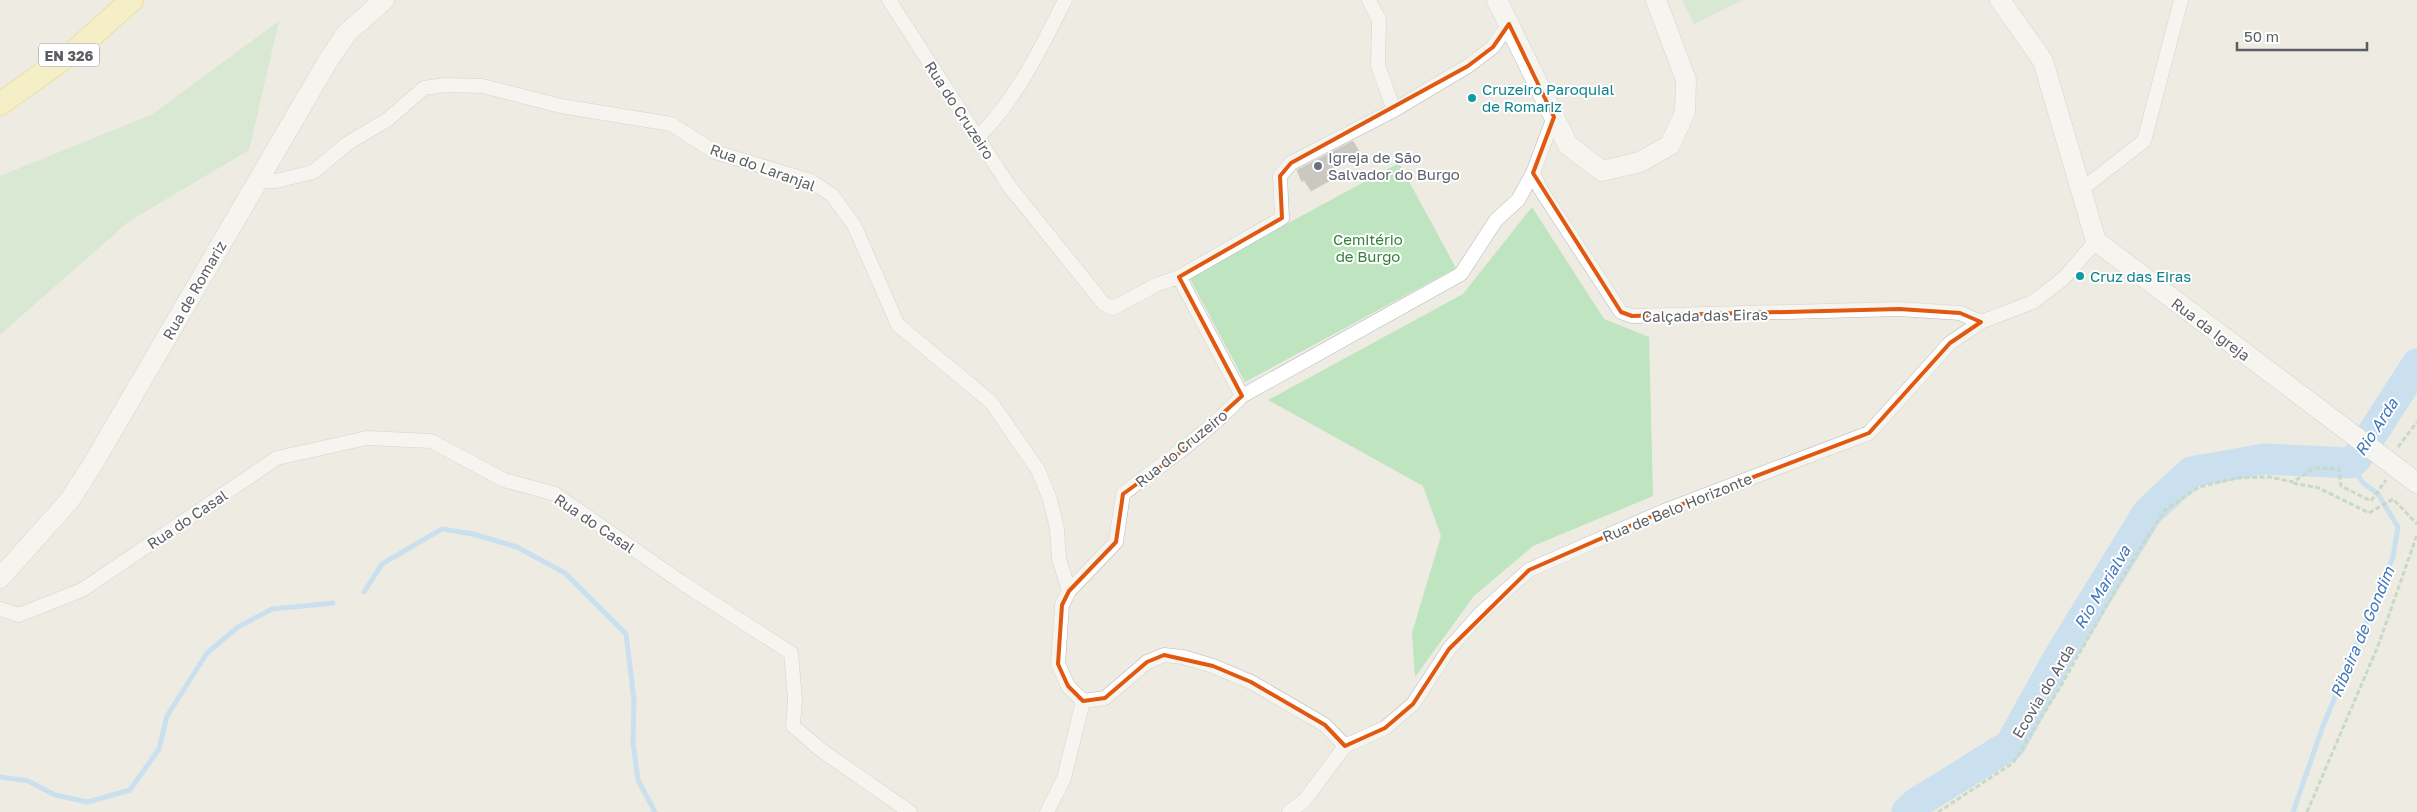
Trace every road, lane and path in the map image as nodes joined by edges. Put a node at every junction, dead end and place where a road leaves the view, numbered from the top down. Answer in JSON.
{"nodes":[{"id":1,"x":132,"y":0,"type":"edge"},
{"id":2,"x":384,"y":0,"type":"edge"},
{"id":3,"x":889,"y":0,"type":"edge"},
{"id":4,"x":1065,"y":0,"type":"edge"},
{"id":5,"x":1368,"y":0,"type":"edge"},
{"id":6,"x":1497,"y":0,"type":"edge"},
{"id":7,"x":1656,"y":0,"type":"edge"},
{"id":8,"x":2000,"y":0,"type":"edge"},
{"id":9,"x":2181,"y":0,"type":"edge"},
{"id":10,"x":1508,"y":24,"type":"junction"},
{"id":11,"x":0,"y":104,"type":"edge"},
{"id":12,"x":1394,"y":110,"type":"junction"},
{"id":13,"x":1554,"y":117,"type":"junction"},
{"id":14,"x":978,"y":137,"type":"junction"},
{"id":15,"x":1534,"y":173,"type":"junction"},
{"id":16,"x":258,"y":181,"type":"junction"},
{"id":17,"x":2082,"y":188,"type":"junction"},
{"id":18,"x":2096,"y":241,"type":"junction"},
{"id":19,"x":1179,"y":278,"type":"junction"},
{"id":20,"x":1981,"y":322,"type":"junction"},
{"id":21,"x":1242,"y":396,"type":"junction"},
{"id":22,"x":2417,"y":422,"type":"edge"},
{"id":23,"x":2409,"y":478,"type":"edge"},
{"id":24,"x":2293,"y":482,"type":"junction"},
{"id":25,"x":2377,"y":492,"type":"dead end"},
{"id":26,"x":2417,"y":524,"type":"edge"},
{"id":27,"x":2417,"y":535,"type":"edge"},
{"id":28,"x":0,"y":578,"type":"edge"},
{"id":29,"x":1069,"y":591,"type":"junction"},
{"id":30,"x":0,"y":609,"type":"edge"},
{"id":31,"x":1083,"y":701,"type":"junction"},
{"id":32,"x":1345,"y":746,"type":"junction"},
{"id":33,"x":910,"y":812,"type":"edge"},
{"id":34,"x":1047,"y":812,"type":"edge"},
{"id":35,"x":1289,"y":812,"type":"edge"},
{"id":36,"x":1938,"y":812,"type":"edge"},
{"id":37,"x":2307,"y":812,"type":"edge"}],
"edges":[{"from":1,"to":11,"type":"main road","number":"EN 326"},
{"from":2,"to":16,"type":"street","name":"Rua de Romariz"},
{"from":3,"to":14,"type":"street","name":"Rua do Cruzeiro"},
{"from":4,"to":14,"type":"street"},
{"from":5,"to":12,"type":"street"},
{"from":6,"to":10,"type":"street"},
{"from":7,"to":13,"type":"street"},
{"from":8,"to":17,"type":"street"},
{"from":9,"to":17,"type":"street"},
{"from":10,"to":12,"type":"street"},
{"from":10,"to":13,"type":"street"},
{"from":12,"to":19,"type":"street","name":"Rua do Cruzeiro"},
{"from":13,"to":15,"type":"street"},
{"from":14,"to":19,"type":"street","name":"Rua do Cruzeiro"},
{"from":15,"to":20,"type":"street","name":"Calçada das Eiras"},
{"from":15,"to":21,"type":"street","name":"Rua do Cruzeiro"},
{"from":16,"to":28,"type":"street","name":"Rua de Romariz"},
{"from":16,"to":29,"type":"street","name":"Rua do Laranjal"},
{"from":17,"to":18,"type":"street"},
{"from":18,"to":20,"type":"street","name":"Rua de Belo Horizonte"},
{"from":18,"to":23,"type":"street","name":"Rua da Igreja"},
{"from":19,"to":21,"type":"street"},
{"from":20,"to":32,"type":"street","name":"Rua de Belo Horizonte"},
{"from":21,"to":29,"type":"street","name":"Rua do Cruzeiro"},
{"from":22,"to":23,"type":"path"},
{"from":24,"to":25,"type":"path"},
{"from":24,"to":26,"type":"path","name":"Ecovia do Arda"},
{"from":24,"to":36,"type":"path","name":"Ecovia do Arda"},
{"from":27,"to":37,"type":"path"},
{"from":29,"to":31,"type":"street","name":"Rua do Cruzeiro"},
{"from":30,"to":33,"type":"street","name":"Rua do Casal"},
{"from":31,"to":32,"type":"street"},
{"from":31,"to":34,"type":"street"},
{"from":32,"to":35,"type":"street","name":"Rua de Belo Horizonte"}]}
